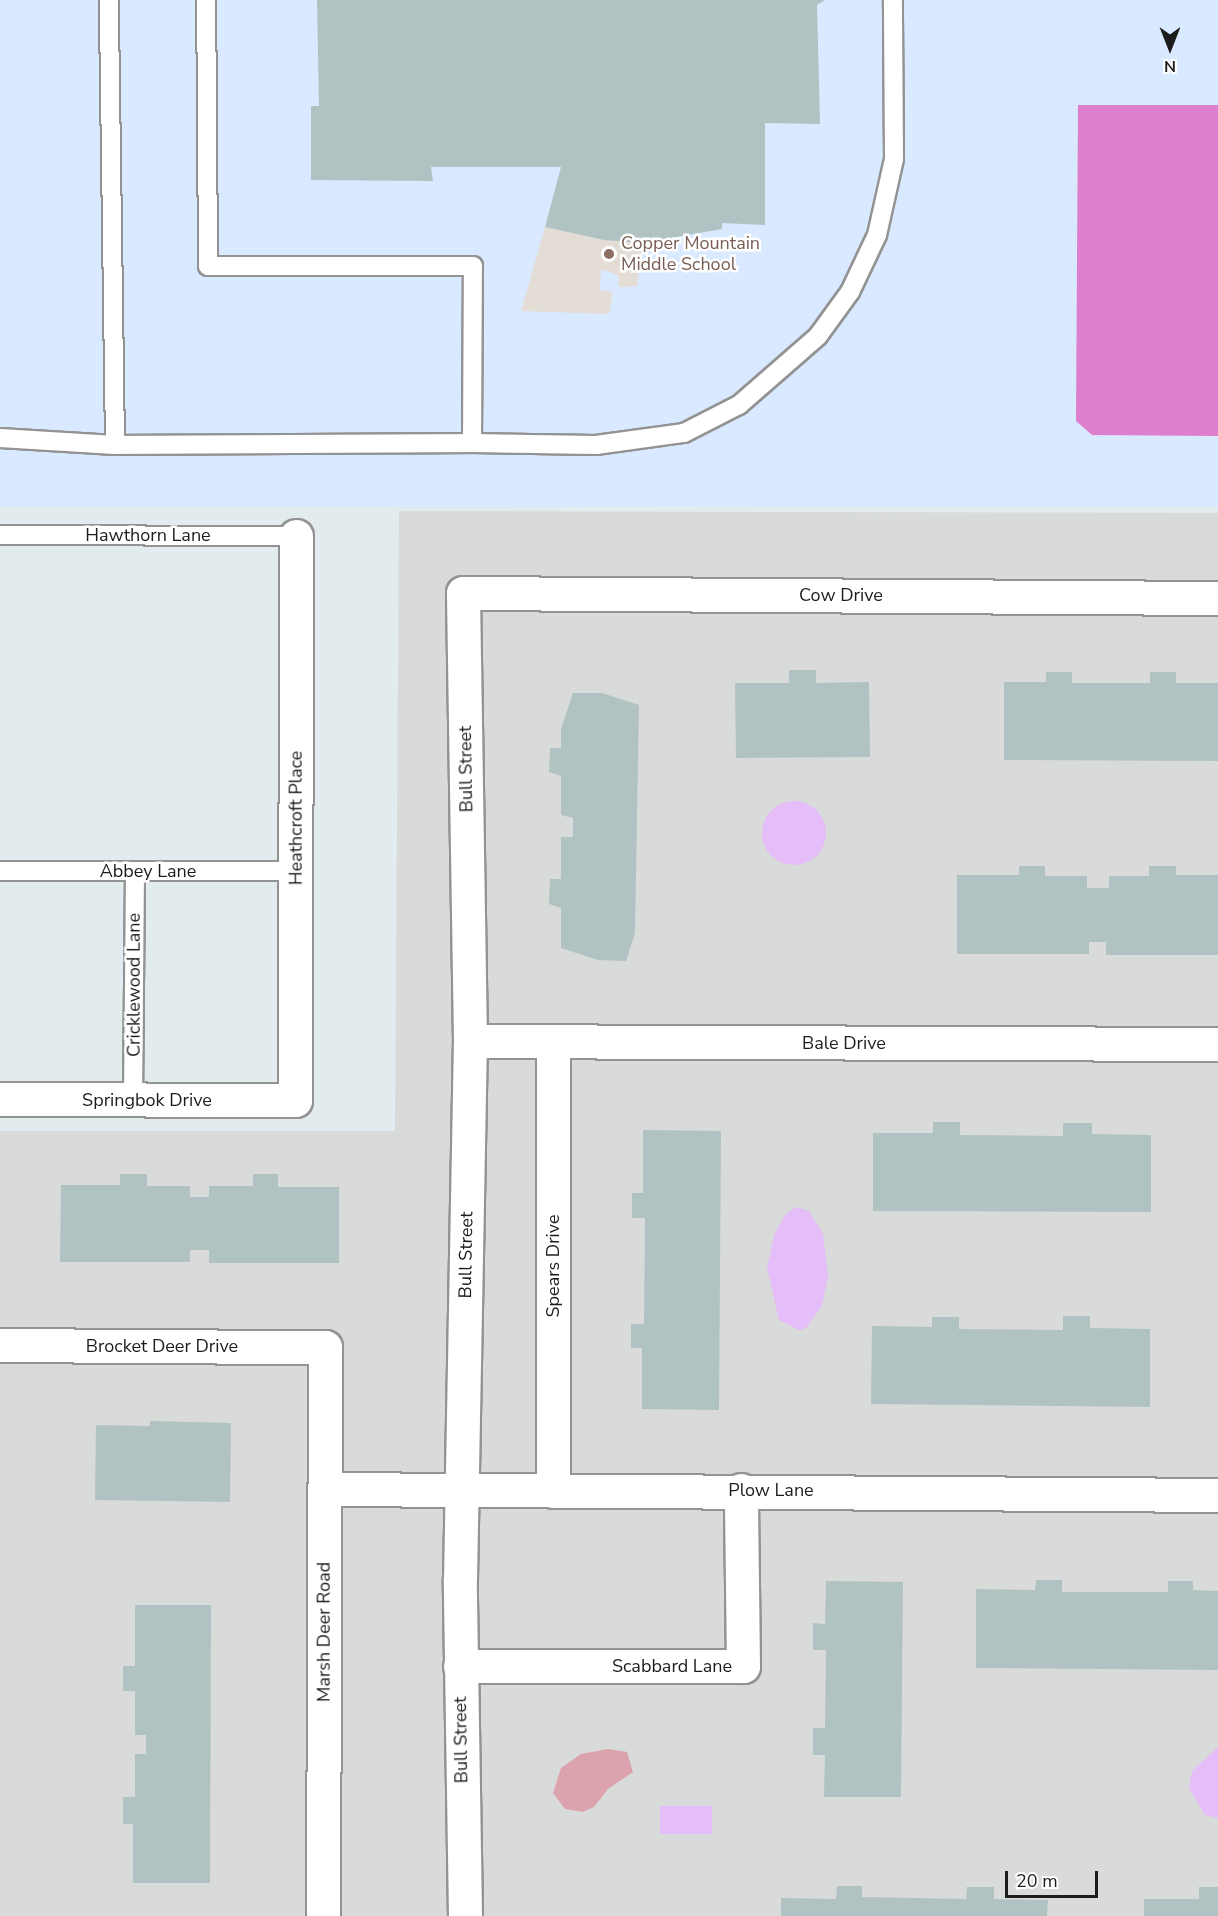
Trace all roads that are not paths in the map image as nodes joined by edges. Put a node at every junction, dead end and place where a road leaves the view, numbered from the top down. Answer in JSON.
{"nodes":[{"id":1,"x":109,"y":0,"type":"edge"},
{"id":2,"x":206,"y":0,"type":"edge"},
{"id":3,"x":893,"y":0,"type":"edge"},
{"id":4,"x":0,"y":438,"type":"edge"},
{"id":5,"x":472,"y":443,"type":"junction"},
{"id":6,"x":115,"y":445,"type":"junction"},
{"id":7,"x":0,"y":535,"type":"edge"},
{"id":8,"x":296,"y":536,"type":"joint"},
{"id":9,"x":463,"y":593,"type":"joint"},
{"id":10,"x":1218,"y":598,"type":"edge"},
{"id":11,"x":0,"y":871,"type":"edge"},
{"id":12,"x":135,"y":871,"type":"junction"},
{"id":13,"x":296,"y":871,"type":"junction"},
{"id":14,"x":470,"y":1041,"type":"junction"},
{"id":15,"x":553,"y":1042,"type":"junction"},
{"id":16,"x":1218,"y":1044,"type":"edge"},
{"id":17,"x":0,"y":1099,"type":"edge"},
{"id":18,"x":133,"y":1100,"type":"junction"},
{"id":19,"x":295,"y":1100,"type":"joint"},
{"id":20,"x":0,"y":1345,"type":"edge"},
{"id":21,"x":325,"y":1347,"type":"joint"},
{"id":22,"x":324,"y":1489,"type":"junction"},
{"id":23,"x":462,"y":1490,"type":"junction"},
{"id":24,"x":741,"y":1490,"type":"junction"},
{"id":25,"x":553,"y":1491,"type":"junction"},
{"id":26,"x":1218,"y":1495,"type":"edge"},
{"id":27,"x":460,"y":1666,"type":"junction"},
{"id":28,"x":323,"y":1916,"type":"edge"},
{"id":29,"x":465,"y":1916,"type":"edge"}],
"edges":[{"from":1,"to":6,"type":"lane"},
{"from":2,"to":5,"type":"lane"},
{"from":3,"to":5,"type":"lane"},
{"from":4,"to":6,"type":"lane"},
{"from":5,"to":6,"type":"lane"},
{"from":7,"to":8,"type":"lane","name":"Hawthorn Lane"},
{"from":8,"to":13,"type":"street","name":"Heathcroft Place"},
{"from":9,"to":10,"type":"street","name":"Cow Drive"},
{"from":9,"to":14,"type":"street","name":"Bull Street"},
{"from":11,"to":12,"type":"lane","name":"Abbey Lane"},
{"from":12,"to":13,"type":"lane","name":"Abbey Lane"},
{"from":12,"to":18,"type":"lane","name":"Cricklewood Lane"},
{"from":13,"to":19,"type":"street","name":"Heathcroft Place"},
{"from":14,"to":15,"type":"street","name":"Bale Drive"},
{"from":14,"to":23,"type":"street","name":"Bull Street"},
{"from":15,"to":16,"type":"street","name":"Bale Drive"},
{"from":15,"to":25,"type":"street","name":"Spears Drive"},
{"from":17,"to":18,"type":"street","name":"Springbok Drive"},
{"from":18,"to":19,"type":"street","name":"Springbok Drive"},
{"from":20,"to":21,"type":"street","name":"Brocket Deer Drive"},
{"from":21,"to":22,"type":"street","name":"Marsh Deer Road"},
{"from":22,"to":23,"type":"street","name":"Plow Lane"},
{"from":22,"to":28,"type":"street","name":"Marsh Deer Road"},
{"from":23,"to":25,"type":"street","name":"Plow Lane"},
{"from":23,"to":27,"type":"street","name":"Bull Street"},
{"from":24,"to":25,"type":"street","name":"Plow Lane"},
{"from":24,"to":26,"type":"street","name":"Plow Lane"},
{"from":24,"to":27,"type":"street","name":"Scabbard Lane"},
{"from":27,"to":29,"type":"street","name":"Bull Street"}]}
